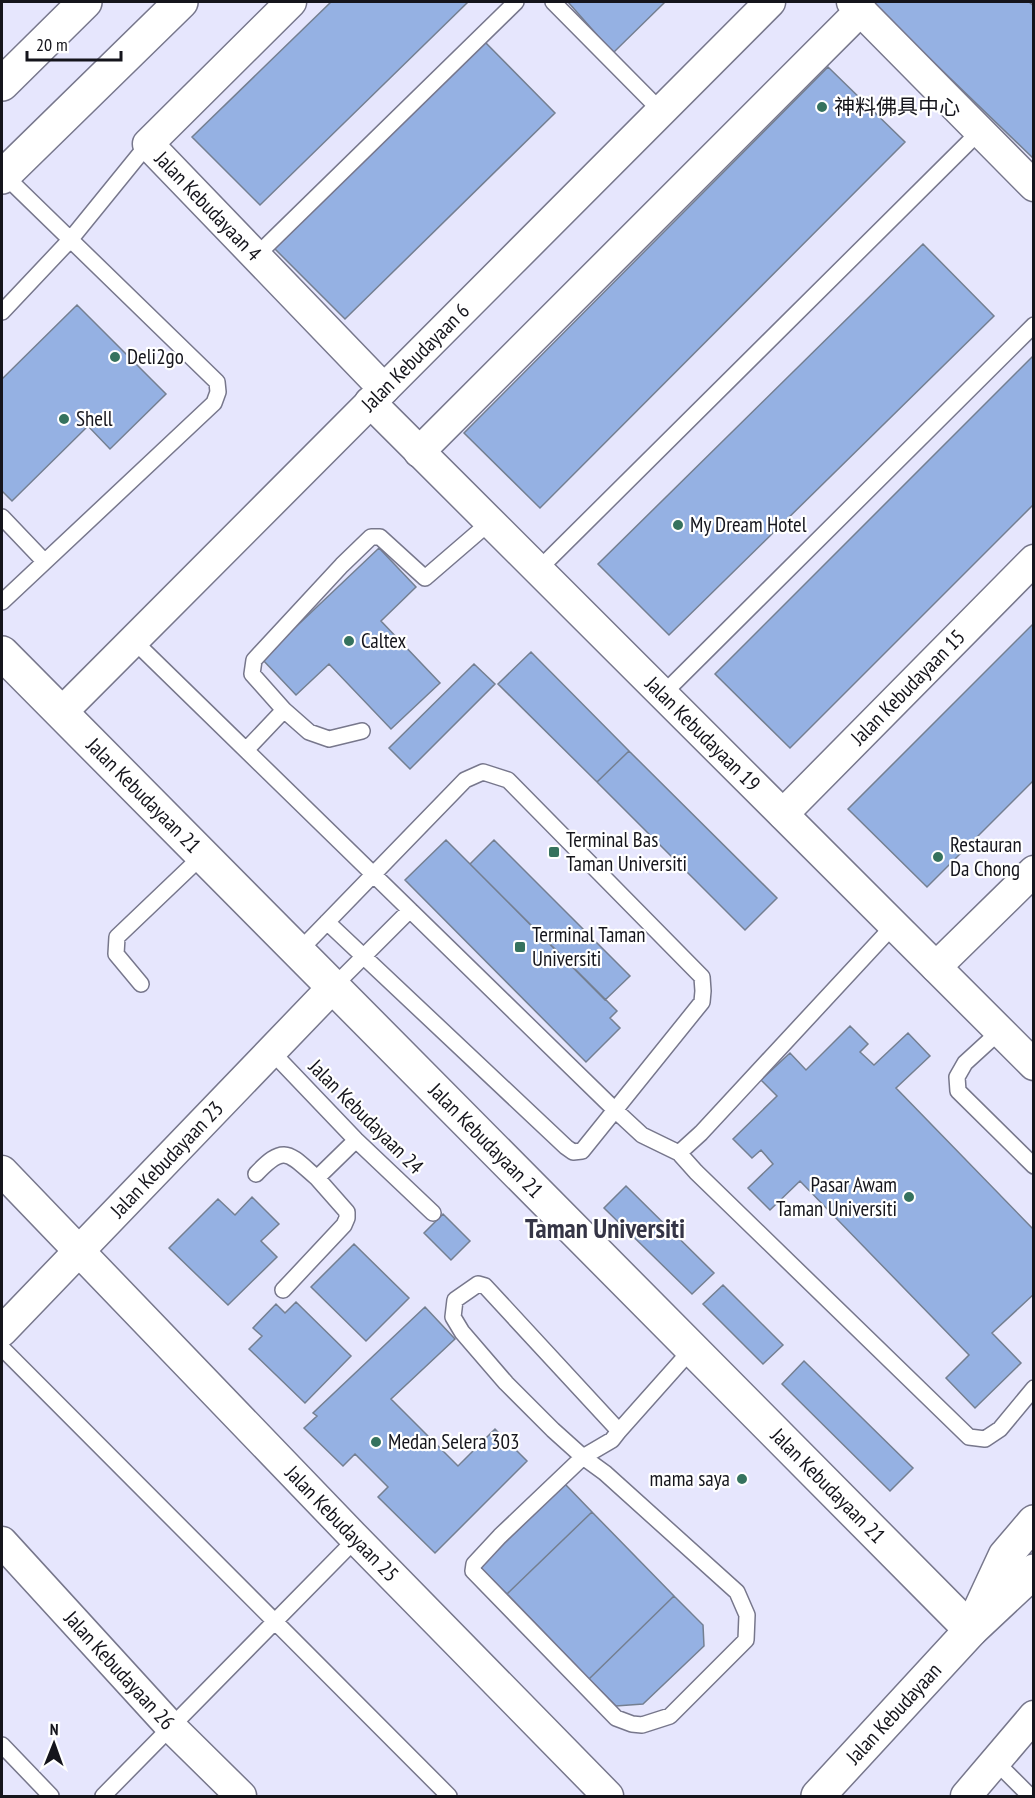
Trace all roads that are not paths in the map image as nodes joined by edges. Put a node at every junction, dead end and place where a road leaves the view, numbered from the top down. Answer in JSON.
{"nodes":[{"id":1,"x":85,"y":2,"type":"edge"},
{"id":2,"x":181,"y":2,"type":"edge"},
{"id":3,"x":291,"y":2,"type":"edge"},
{"id":4,"x":516,"y":2,"type":"edge"},
{"id":5,"x":553,"y":2,"type":"edge"},
{"id":6,"x":770,"y":2,"type":"edge"},
{"id":7,"x":856,"y":6,"type":"edge"},
{"id":8,"x":2,"y":84,"type":"edge"},
{"id":9,"x":661,"y":111,"type":"junction"},
{"id":10,"x":980,"y":131,"type":"junction"},
{"id":11,"x":148,"y":144,"type":"junction"},
{"id":12,"x":3,"y":176,"type":"edge"},
{"id":13,"x":1034,"y":186,"type":"edge"},
{"id":14,"x":70,"y":240,"type":"junction"},
{"id":15,"x":256,"y":256,"type":"junction"},
{"id":16,"x":2,"y":312,"type":"edge"},
{"id":17,"x":1034,"y":325,"type":"edge"},
{"id":18,"x":377,"y":396,"type":"junction"},
{"id":19,"x":420,"y":452,"type":"junction"},
{"id":20,"x":2,"y":517,"type":"edge"},
{"id":21,"x":490,"y":522,"type":"junction"},
{"id":22,"x":1034,"y":560,"type":"edge"},
{"id":23,"x":43,"y":561,"type":"junction"},
{"id":24,"x":538,"y":570,"type":"junction"},
{"id":25,"x":2,"y":602,"type":"edge"},
{"id":26,"x":134,"y":640,"type":"junction"},
{"id":27,"x":2,"y":653,"type":"edge"},
{"id":28,"x":663,"y":694,"type":"junction"},
{"id":29,"x":284,"y":710,"type":"junction"},
{"id":30,"x":61,"y":712,"type":"junction"},
{"id":31,"x":362,"y":731,"type":"dead end"},
{"id":32,"x":246,"y":750,"type":"junction"},
{"id":33,"x":783,"y":814,"type":"junction"},
{"id":34,"x":203,"y":855,"type":"junction"},
{"id":35,"x":1034,"y":871,"type":"edge"},
{"id":36,"x":374,"y":874,"type":"junction"},
{"id":37,"x":410,"y":910,"type":"junction"},
{"id":38,"x":327,"y":922,"type":"junction"},
{"id":39,"x":894,"y":925,"type":"junction"},
{"id":40,"x":298,"y":952,"type":"junction"},
{"id":41,"x":364,"y":956,"type":"junction"},
{"id":42,"x":936,"y":967,"type":"junction"},
{"id":43,"x":141,"y":984,"type":"dead end"},
{"id":44,"x":333,"y":987,"type":"junction"},
{"id":45,"x":1000,"y":1031,"type":"junction"},
{"id":46,"x":270,"y":1050,"type":"junction"},
{"id":47,"x":1031,"y":1057,"type":"edge"},
{"id":48,"x":615,"y":1110,"type":"junction"},
{"id":49,"x":356,"y":1140,"type":"junction"},
{"id":50,"x":679,"y":1153,"type":"junction"},
{"id":51,"x":1034,"y":1166,"type":"edge"},
{"id":52,"x":2,"y":1171,"type":"edge"},
{"id":53,"x":256,"y":1174,"type":"dead end"},
{"id":54,"x":317,"y":1178,"type":"junction"},
{"id":55,"x":433,"y":1213,"type":"dead end"},
{"id":56,"x":78,"y":1250,"type":"junction"},
{"id":57,"x":283,"y":1290,"type":"dead end"},
{"id":58,"x":2,"y":1331,"type":"edge"},
{"id":59,"x":2,"y":1348,"type":"edge"},
{"id":60,"x":692,"y":1348,"type":"junction"},
{"id":61,"x":1034,"y":1388,"type":"edge"},
{"id":62,"x":619,"y":1431,"type":"junction"},
{"id":63,"x":583,"y":1457,"type":"junction"},
{"id":64,"x":1034,"y":1522,"type":"edge"},
{"id":65,"x":356,"y":1539,"type":"junction"},
{"id":66,"x":2,"y":1542,"type":"edge"},
{"id":67,"x":1034,"y":1571,"type":"edge"},
{"id":68,"x":275,"y":1621,"type":"junction"},
{"id":69,"x":971,"y":1630,"type":"junction"},
{"id":70,"x":1034,"y":1716,"type":"edge"},
{"id":71,"x":172,"y":1728,"type":"junction"},
{"id":72,"x":2,"y":1745,"type":"edge"},
{"id":73,"x":996,"y":1762,"type":"junction"},
{"id":74,"x":51,"y":1797,"type":"edge"},
{"id":75,"x":103,"y":1797,"type":"edge"},
{"id":76,"x":241,"y":1797,"type":"edge"},
{"id":77,"x":448,"y":1797,"type":"edge"},
{"id":78,"x":608,"y":1797,"type":"edge"},
{"id":79,"x":818,"y":1797,"type":"edge"},
{"id":80,"x":966,"y":1797,"type":"edge"},
{"id":81,"x":1030,"y":1797,"type":"edge"}],
"edges":[{"from":1,"to":8,"type":"street"},
{"from":2,"to":12,"type":"street"},
{"from":3,"to":11,"type":"street","name":"Jalan Kebudayaan 4"},
{"from":4,"to":15,"type":"lane"},
{"from":5,"to":9,"type":"lane"},
{"from":6,"to":9,"type":"street","name":"Jalan Kebudayaan 6"},
{"from":7,"to":10,"type":"street"},
{"from":7,"to":19,"type":"street"},
{"from":9,"to":18,"type":"street","name":"Jalan Kebudayaan 6"},
{"from":10,"to":13,"type":"street"},
{"from":10,"to":24,"type":"lane"},
{"from":11,"to":14,"type":"lane"},
{"from":11,"to":15,"type":"street","name":"Jalan Kebudayaan 4"},
{"from":12,"to":14,"type":"lane"},
{"from":14,"to":16,"type":"lane"},
{"from":14,"to":23,"type":"lane"},
{"from":15,"to":18,"type":"street","name":"Jalan Kebudayaan 4"},
{"from":17,"to":28,"type":"lane"},
{"from":18,"to":19,"type":"street","name":"Jalan Kebudayaan 19"},
{"from":18,"to":26,"type":"street","name":"Jalan Kebudayaan 6"},
{"from":19,"to":21,"type":"street","name":"Jalan Kebudayaan 19"},
{"from":20,"to":23,"type":"lane"},
{"from":21,"to":24,"type":"street","name":"Jalan Kebudayaan 19"},
{"from":21,"to":29,"type":"lane"},
{"from":22,"to":33,"type":"street","name":"Jalan Kebudayaan 15"},
{"from":23,"to":25,"type":"lane"},
{"from":24,"to":28,"type":"street","name":"Jalan Kebudayaan 19"},
{"from":26,"to":30,"type":"street","name":"Jalan Kebudayaan 6"},
{"from":26,"to":32,"type":"lane"},
{"from":27,"to":30,"type":"street","name":"Jalan Kebudayaan 21"},
{"from":28,"to":33,"type":"street","name":"Jalan Kebudayaan 19"},
{"from":29,"to":31,"type":"lane"},
{"from":29,"to":32,"type":"lane"},
{"from":30,"to":34,"type":"street","name":"Jalan Kebudayaan 21"},
{"from":32,"to":36,"type":"lane"},
{"from":33,"to":39,"type":"street","name":"Jalan Kebudayaan 19"},
{"from":34,"to":40,"type":"street","name":"Jalan Kebudayaan 21"},
{"from":34,"to":43,"type":"lane"},
{"from":35,"to":42,"type":"street"},
{"from":36,"to":37,"type":"lane"},
{"from":36,"to":38,"type":"lane"},
{"from":36,"to":48,"type":"lane"},
{"from":37,"to":41,"type":"lane"},
{"from":37,"to":48,"type":"lane"},
{"from":38,"to":40,"type":"lane"},
{"from":38,"to":41,"type":"lane"},
{"from":39,"to":42,"type":"street","name":"Jalan Kebudayaan 19"},
{"from":39,"to":50,"type":"lane"},
{"from":40,"to":44,"type":"street","name":"Jalan Kebudayaan 21"},
{"from":41,"to":44,"type":"lane"},
{"from":41,"to":48,"type":"lane"},
{"from":42,"to":45,"type":"street","name":"Jalan Kebudayaan 19"},
{"from":44,"to":46,"type":"street","name":"Jalan Kebudayaan 23"},
{"from":44,"to":60,"type":"street","name":"Jalan Kebudayaan 21"},
{"from":45,"to":47,"type":"street","name":"Jalan Kebudayaan 19"},
{"from":45,"to":51,"type":"lane"},
{"from":46,"to":49,"type":"lane","name":"Jalan Kebudayaan 24"},
{"from":46,"to":56,"type":"street","name":"Jalan Kebudayaan 23"},
{"from":48,"to":50,"type":"lane"},
{"from":49,"to":54,"type":"lane"},
{"from":49,"to":55,"type":"lane","name":"Jalan Kebudayaan 24"},
{"from":50,"to":61,"type":"lane"},
{"from":52,"to":56,"type":"street","name":"Jalan Kebudayaan 25"},
{"from":53,"to":54,"type":"lane"},
{"from":54,"to":57,"type":"lane"},
{"from":56,"to":58,"type":"street","name":"Jalan Kebudayaan 23"},
{"from":56,"to":65,"type":"street","name":"Jalan Kebudayaan 25"},
{"from":59,"to":68,"type":"lane"},
{"from":60,"to":62,"type":"lane"},
{"from":60,"to":69,"type":"street","name":"Jalan Kebudayaan 21"},
{"from":62,"to":63,"type":"lane"},
{"from":62,"to":63,"type":"lane"},
{"from":63,"to":63,"type":"lane"},
{"from":64,"to":69,"type":"street","name":"Jalan Kebudayaan"},
{"from":65,"to":68,"type":"lane"},
{"from":65,"to":78,"type":"street","name":"Jalan Kebudayaan 25"},
{"from":66,"to":71,"type":"street","name":"Jalan Kebudayaan 26"},
{"from":67,"to":69,"type":"street","name":"Jalan Kebudayaan"},
{"from":68,"to":71,"type":"lane"},
{"from":68,"to":77,"type":"lane"},
{"from":69,"to":79,"type":"street","name":"Jalan Kebudayaan"},
{"from":70,"to":73,"type":"street"},
{"from":71,"to":75,"type":"lane"},
{"from":71,"to":76,"type":"street","name":"Jalan Kebudayaan 26"},
{"from":72,"to":74,"type":"lane"},
{"from":73,"to":80,"type":"street"},
{"from":73,"to":81,"type":"lane"}]}
